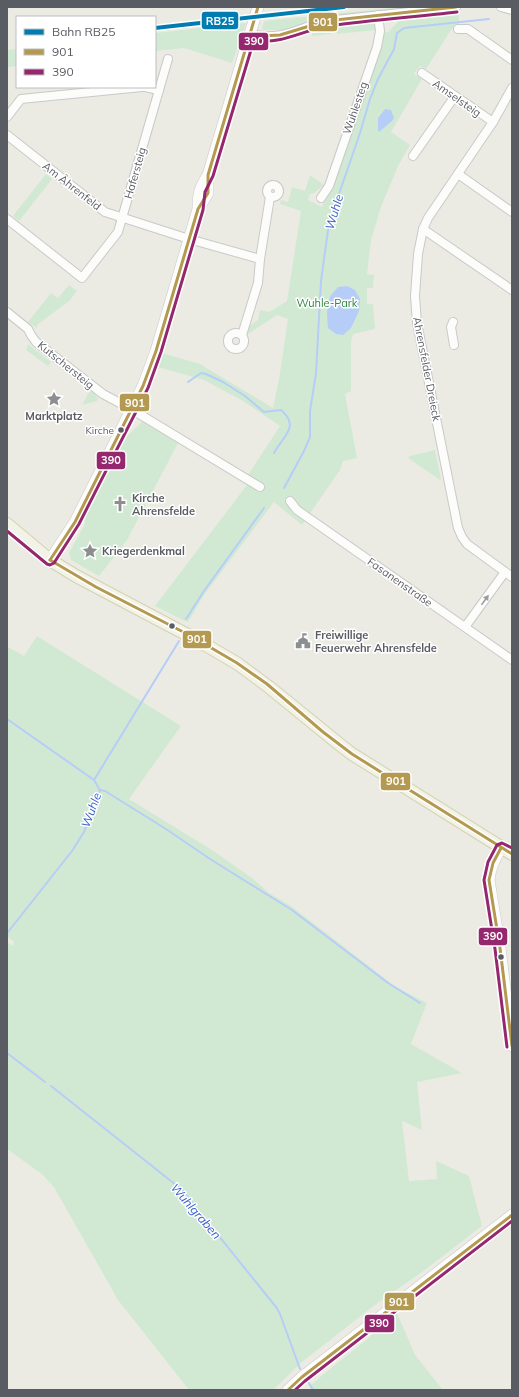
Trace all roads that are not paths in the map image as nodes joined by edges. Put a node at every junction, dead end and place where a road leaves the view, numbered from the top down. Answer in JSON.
{"nodes":[{"id":1,"x":258,"y":7,"type":"edge"},
{"id":2,"x":456,"y":7,"type":"edge"},
{"id":3,"x":501,"y":7,"type":"edge"},
{"id":4,"x":512,"y":10,"type":"edge"},
{"id":5,"x":378,"y":15,"type":"junction"},
{"id":6,"x":458,"y":29,"type":"dead end"},
{"id":7,"x":250,"y":34,"type":"junction"},
{"id":8,"x":168,"y":59,"type":"dead end"},
{"id":9,"x":512,"y":60,"type":"edge"},
{"id":10,"x":422,"y":73,"type":"dead end"},
{"id":11,"x":132,"y":88,"type":"edge"},
{"id":12,"x":150,"y":88,"type":"edge"},
{"id":13,"x":512,"y":88,"type":"edge"},
{"id":14,"x":159,"y":90,"type":"junction"},
{"id":15,"x":455,"y":96,"type":"junction"},
{"id":16,"x":7,"y":117,"type":"edge"},
{"id":17,"x":493,"y":122,"type":"junction"},
{"id":18,"x":7,"y":135,"type":"edge"},
{"id":19,"x":413,"y":156,"type":"dead end"},
{"id":20,"x":458,"y":174,"type":"junction"},
{"id":21,"x":270,"y":197,"type":"dead end"},
{"id":22,"x":321,"y":198,"type":"dead end"},
{"id":23,"x":512,"y":212,"type":"edge"},
{"id":24,"x":122,"y":217,"type":"junction"},
{"id":25,"x":7,"y":219,"type":"edge"},
{"id":26,"x":424,"y":229,"type":"junction"},
{"id":27,"x":189,"y":239,"type":"junction"},
{"id":28,"x":260,"y":259,"type":"junction"},
{"id":29,"x":512,"y":290,"type":"edge"},
{"id":30,"x":7,"y":312,"type":"edge"},
{"id":31,"x":453,"y":322,"type":"dead end"},
{"id":32,"x":242,"y":335,"type":"dead end"},
{"id":33,"x":454,"y":345,"type":"dead end"},
{"id":34,"x":131,"y":409,"type":"junction"},
{"id":35,"x":260,"y":487,"type":"dead end"},
{"id":36,"x":290,"y":501,"type":"dead end"},
{"id":37,"x":7,"y":524,"type":"edge"},
{"id":38,"x":50,"y":560,"type":"junction"},
{"id":39,"x":508,"y":574,"type":"edge"},
{"id":40,"x":465,"y":627,"type":"junction"},
{"id":41,"x":512,"y":660,"type":"edge"},
{"id":42,"x":501,"y":848,"type":"junction"},
{"id":43,"x":512,"y":854,"type":"edge"},
{"id":44,"x":512,"y":1046,"type":"edge"},
{"id":45,"x":512,"y":1215,"type":"edge"},
{"id":46,"x":288,"y":1390,"type":"edge"}],
"edges":[{"from":1,"to":7,"type":"street"},
{"from":2,"to":5,"type":"street"},
{"from":3,"to":4,"type":"street"},
{"from":5,"to":7,"type":"street"},
{"from":5,"to":22,"type":"street","name":"Wuhlesteg"},
{"from":6,"to":9,"type":"street"},
{"from":7,"to":27,"type":"street"},
{"from":8,"to":14,"type":"street","name":"Hafersteig"},
{"from":10,"to":15,"type":"street","name":"Amselsteig"},
{"from":11,"to":16,"type":"street"},
{"from":12,"to":14,"type":"street"},
{"from":13,"to":17,"type":"street","name":"Ahrensfelder Dreieck"},
{"from":14,"to":24,"type":"street","name":"Hafersteig"},
{"from":15,"to":17,"type":"street","name":"Amselsteig"},
{"from":15,"to":19,"type":"street"},
{"from":17,"to":20,"type":"street","name":"Ahrensfelder Dreieck"},
{"from":18,"to":24,"type":"street","name":"Am Ährenfeld"},
{"from":20,"to":23,"type":"street"},
{"from":20,"to":26,"type":"street","name":"Ahrensfelder Dreieck"},
{"from":21,"to":28,"type":"street"},
{"from":24,"to":25,"type":"street","name":"Hafersteig"},
{"from":24,"to":27,"type":"street","name":"Am Ährenfeld"},
{"from":26,"to":29,"type":"street"},
{"from":26,"to":39,"type":"street","name":"Ahrensfelder Dreieck"},
{"from":27,"to":28,"type":"street","name":"Am Ährenfeld"},
{"from":27,"to":34,"type":"street"},
{"from":28,"to":32,"type":"street"},
{"from":30,"to":34,"type":"street","name":"Kutschersteig"},
{"from":31,"to":33,"type":"street"},
{"from":34,"to":35,"type":"street"},
{"from":34,"to":38,"type":"street"},
{"from":36,"to":40,"type":"street","name":"Fasanenstraße"},
{"from":37,"to":38,"type":"main road"},
{"from":38,"to":42,"type":"main road"},
{"from":40,"to":39,"type":"street","one_way":true},
{"from":40,"to":41,"type":"street","name":"Fasanenstraße"},
{"from":42,"to":43,"type":"main road"},
{"from":42,"to":44,"type":"street"},
{"from":45,"to":46,"type":"street"}]}
